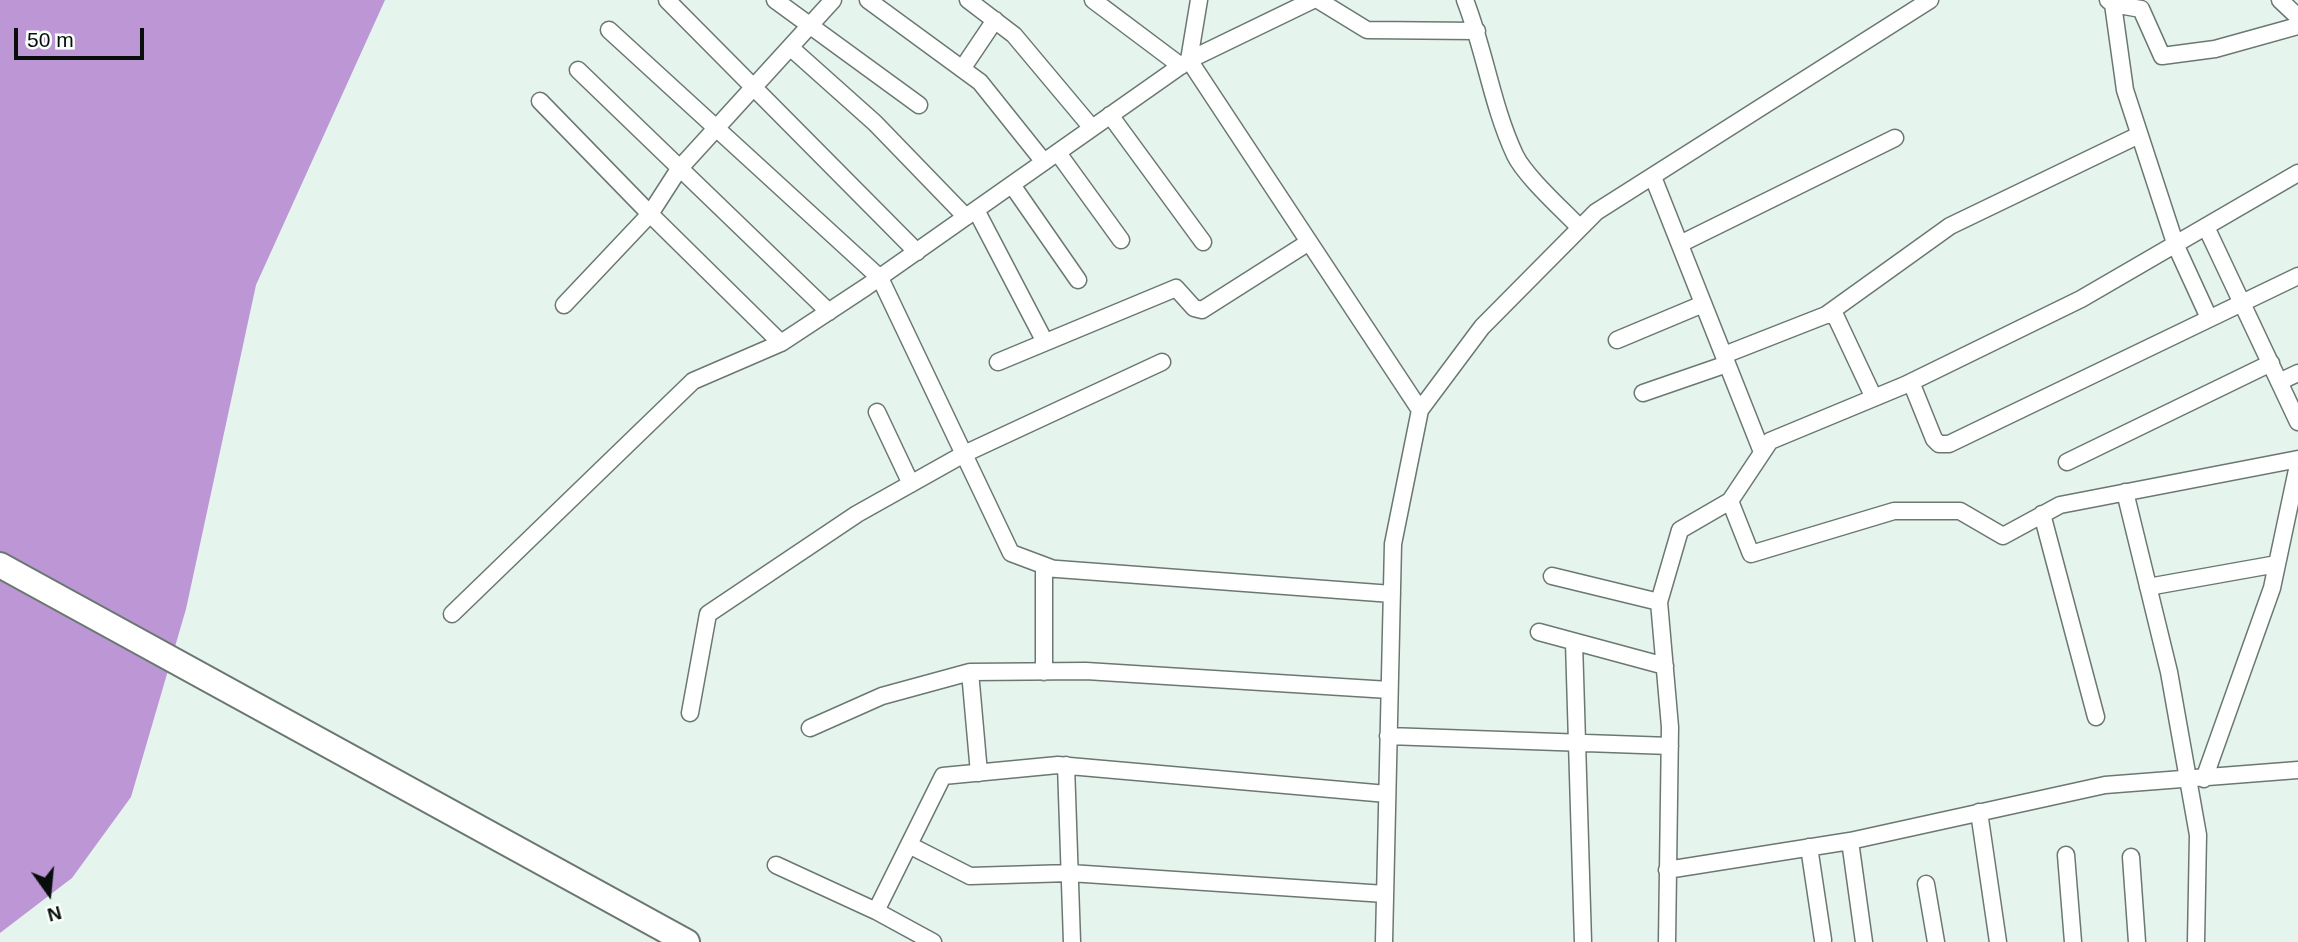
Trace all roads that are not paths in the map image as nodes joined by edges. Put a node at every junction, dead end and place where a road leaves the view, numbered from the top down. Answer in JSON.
{"nodes":[{"id":1,"x":667,"y":0,"type":"edge"},
{"id":2,"x":775,"y":0,"type":"edge"},
{"id":3,"x":833,"y":0,"type":"edge"},
{"id":4,"x":868,"y":0,"type":"edge"},
{"id":5,"x":968,"y":0,"type":"edge"},
{"id":6,"x":1093,"y":0,"type":"edge"},
{"id":7,"x":1199,"y":0,"type":"edge"},
{"id":8,"x":1315,"y":0,"type":"edge"},
{"id":9,"x":1465,"y":0,"type":"edge"},
{"id":10,"x":1930,"y":0,"type":"edge"},
{"id":11,"x":2280,"y":0,"type":"edge"},
{"id":12,"x":2111,"y":2,"type":"edge"},
{"id":13,"x":2298,"y":17,"type":"edge"},
{"id":14,"x":995,"y":20,"type":"junction"},
{"id":15,"x":811,"y":26,"type":"junction"},
{"id":16,"x":2298,"y":26,"type":"edge"},
{"id":17,"x":609,"y":30,"type":"dead end"},
{"id":18,"x":1477,"y":31,"type":"junction"},
{"id":19,"x":791,"y":48,"type":"junction"},
{"id":20,"x":1185,"y":63,"type":"junction"},
{"id":21,"x":962,"y":69,"type":"junction"},
{"id":22,"x":578,"y":70,"type":"dead end"},
{"id":23,"x":756,"y":86,"type":"junction"},
{"id":24,"x":540,"y":101,"type":"dead end"},
{"id":25,"x":919,"y":105,"type":"dead end"},
{"id":26,"x":1110,"y":115,"type":"junction"},
{"id":27,"x":718,"y":127,"type":"junction"},
{"id":28,"x":1092,"y":128,"type":"junction"},
{"id":29,"x":2139,"y":135,"type":"junction"},
{"id":30,"x":1895,"y":138,"type":"dead end"},
{"id":31,"x":1051,"y":157,"type":"junction"},
{"id":32,"x":679,"y":169,"type":"junction"},
{"id":33,"x":2298,"y":173,"type":"edge"},
{"id":34,"x":1653,"y":177,"type":"junction"},
{"id":35,"x":1012,"y":185,"type":"junction"},
{"id":36,"x":971,"y":213,"type":"junction"},
{"id":37,"x":650,"y":214,"type":"junction"},
{"id":38,"x":1580,"y":229,"type":"junction"},
{"id":39,"x":2207,"y":229,"type":"junction"},
{"id":40,"x":1121,"y":240,"type":"dead end"},
{"id":41,"x":1203,"y":242,"type":"dead end"},
{"id":42,"x":1309,"y":242,"type":"junction"},
{"id":43,"x":1679,"y":244,"type":"junction"},
{"id":44,"x":2176,"y":246,"type":"junction"},
{"id":45,"x":917,"y":251,"type":"junction"},
{"id":46,"x":2298,"y":276,"type":"edge"},
{"id":47,"x":880,"y":278,"type":"junction"},
{"id":48,"x":1077,"y":280,"type":"dead end"},
{"id":49,"x":2241,"y":302,"type":"junction"},
{"id":50,"x":1703,"y":304,"type":"junction"},
{"id":51,"x":564,"y":305,"type":"dead end"},
{"id":52,"x":829,"y":312,"type":"junction"},
{"id":53,"x":1826,"y":315,"type":"junction"},
{"id":54,"x":2209,"y":318,"type":"junction"},
{"id":55,"x":1617,"y":340,"type":"dead end"},
{"id":56,"x":1045,"y":342,"type":"junction"},
{"id":57,"x":781,"y":343,"type":"junction"},
{"id":58,"x":1725,"y":360,"type":"junction"},
{"id":59,"x":998,"y":362,"type":"dead end"},
{"id":60,"x":1162,"y":362,"type":"dead end"},
{"id":61,"x":2270,"y":363,"type":"junction"},
{"id":62,"x":2298,"y":373,"type":"edge"},
{"id":63,"x":1911,"y":382,"type":"junction"},
{"id":64,"x":2279,"y":382,"type":"junction"},
{"id":65,"x":1643,"y":393,"type":"dead end"},
{"id":66,"x":1874,"y":398,"type":"junction"},
{"id":67,"x":1420,"y":410,"type":"junction"},
{"id":68,"x":877,"y":412,"type":"dead end"},
{"id":69,"x":2298,"y":422,"type":"edge"},
{"id":70,"x":1762,"y":453,"type":"junction"},
{"id":71,"x":964,"y":454,"type":"junction"},
{"id":72,"x":2298,"y":459,"type":"edge"},
{"id":73,"x":2067,"y":462,"type":"dead end"},
{"id":74,"x":2298,"y":466,"type":"edge"},
{"id":75,"x":911,"y":484,"type":"junction"},
{"id":76,"x":2125,"y":492,"type":"junction"},
{"id":77,"x":1730,"y":501,"type":"junction"},
{"id":78,"x":2042,"y":514,"type":"junction"},
{"id":79,"x":2277,"y":564,"type":"junction"},
{"id":80,"x":0,"y":565,"type":"edge"},
{"id":81,"x":1051,"y":568,"type":"junction"},
{"id":82,"x":1552,"y":576,"type":"dead end"},
{"id":83,"x":2148,"y":587,"type":"junction"},
{"id":84,"x":1392,"y":594,"type":"junction"},
{"id":85,"x":1659,"y":602,"type":"junction"},
{"id":86,"x":452,"y":614,"type":"dead end"},
{"id":87,"x":1539,"y":632,"type":"dead end"},
{"id":88,"x":1574,"y":642,"type":"junction"},
{"id":89,"x":1665,"y":666,"type":"junction"},
{"id":90,"x":1044,"y":671,"type":"junction"},
{"id":91,"x":970,"y":672,"type":"junction"},
{"id":92,"x":1389,"y":690,"type":"junction"},
{"id":93,"x":690,"y":713,"type":"dead end"},
{"id":94,"x":2096,"y":717,"type":"dead end"},
{"id":95,"x":810,"y":728,"type":"dead end"},
{"id":96,"x":1388,"y":736,"type":"junction"},
{"id":97,"x":1577,"y":742,"type":"junction"},
{"id":98,"x":1670,"y":746,"type":"junction"},
{"id":99,"x":1066,"y":765,"type":"junction"},
{"id":100,"x":2298,"y":770,"type":"edge"},
{"id":101,"x":979,"y":773,"type":"junction"},
{"id":102,"x":2196,"y":779,"type":"junction"},
{"id":103,"x":1387,"y":794,"type":"junction"},
{"id":104,"x":1979,"y":812,"type":"junction"},
{"id":105,"x":1850,"y":841,"type":"junction"},
{"id":106,"x":909,"y":845,"type":"junction"},
{"id":107,"x":1809,"y":847,"type":"junction"},
{"id":108,"x":2066,"y":855,"type":"dead end"},
{"id":109,"x":2131,"y":857,"type":"dead end"},
{"id":110,"x":776,"y":865,"type":"dead end"},
{"id":111,"x":1667,"y":870,"type":"junction"},
{"id":112,"x":1070,"y":873,"type":"junction"},
{"id":113,"x":1926,"y":884,"type":"dead end"},
{"id":114,"x":1385,"y":894,"type":"junction"},
{"id":115,"x":876,"y":911,"type":"junction"},
{"id":116,"x":1819,"y":941,"type":"edge"},
{"id":117,"x":687,"y":942,"type":"edge"},
{"id":118,"x":933,"y":942,"type":"edge"},
{"id":119,"x":1072,"y":942,"type":"edge"},
{"id":120,"x":1384,"y":942,"type":"edge"},
{"id":121,"x":1583,"y":942,"type":"edge"},
{"id":122,"x":1667,"y":942,"type":"edge"},
{"id":123,"x":1864,"y":942,"type":"edge"},
{"id":124,"x":1936,"y":942,"type":"edge"},
{"id":125,"x":1998,"y":942,"type":"edge"},
{"id":126,"x":2073,"y":942,"type":"edge"},
{"id":127,"x":2137,"y":942,"type":"edge"},
{"id":128,"x":2196,"y":942,"type":"edge"}],
"edges":[{"from":1,"to":23,"type":"street"},
{"from":2,"to":15,"type":"street"},
{"from":3,"to":15,"type":"street"},
{"from":4,"to":21,"type":"street"},
{"from":5,"to":14,"type":"street"},
{"from":6,"to":20,"type":"street"},
{"from":7,"to":20,"type":"street"},
{"from":8,"to":18,"type":"street"},
{"from":8,"to":20,"type":"street"},
{"from":9,"to":18,"type":"street"},
{"from":10,"to":34,"type":"street"},
{"from":11,"to":13,"type":"street"},
{"from":12,"to":16,"type":"street"},
{"from":12,"to":29,"type":"street"},
{"from":14,"to":21,"type":"street"},
{"from":14,"to":28,"type":"street"},
{"from":15,"to":19,"type":"street"},
{"from":15,"to":25,"type":"street"},
{"from":17,"to":27,"type":"street"},
{"from":18,"to":38,"type":"street"},
{"from":19,"to":23,"type":"street"},
{"from":19,"to":36,"type":"street"},
{"from":20,"to":26,"type":"street"},
{"from":20,"to":42,"type":"street"},
{"from":21,"to":31,"type":"street"},
{"from":22,"to":32,"type":"street"},
{"from":23,"to":27,"type":"street"},
{"from":23,"to":45,"type":"street"},
{"from":24,"to":37,"type":"street"},
{"from":26,"to":28,"type":"street"},
{"from":26,"to":41,"type":"street"},
{"from":27,"to":32,"type":"street"},
{"from":27,"to":47,"type":"street"},
{"from":28,"to":31,"type":"street"},
{"from":29,"to":44,"type":"street"},
{"from":29,"to":53,"type":"street"},
{"from":30,"to":43,"type":"street"},
{"from":31,"to":35,"type":"street"},
{"from":31,"to":40,"type":"street"},
{"from":32,"to":37,"type":"street"},
{"from":32,"to":52,"type":"street"},
{"from":33,"to":39,"type":"street"},
{"from":34,"to":38,"type":"street"},
{"from":34,"to":43,"type":"street"},
{"from":35,"to":36,"type":"street"},
{"from":35,"to":48,"type":"street"},
{"from":36,"to":45,"type":"street"},
{"from":36,"to":56,"type":"street"},
{"from":37,"to":51,"type":"street"},
{"from":37,"to":57,"type":"street"},
{"from":38,"to":67,"type":"street"},
{"from":39,"to":44,"type":"street"},
{"from":39,"to":49,"type":"street"},
{"from":42,"to":56,"type":"street"},
{"from":42,"to":67,"type":"street"},
{"from":43,"to":50,"type":"street"},
{"from":44,"to":54,"type":"street"},
{"from":44,"to":63,"type":"street"},
{"from":45,"to":47,"type":"street"},
{"from":46,"to":49,"type":"street"},
{"from":47,"to":52,"type":"street"},
{"from":47,"to":71,"type":"street"},
{"from":49,"to":54,"type":"street"},
{"from":49,"to":61,"type":"street"},
{"from":50,"to":55,"type":"street"},
{"from":50,"to":58,"type":"street"},
{"from":52,"to":57,"type":"street"},
{"from":53,"to":58,"type":"street"},
{"from":53,"to":66,"type":"street"},
{"from":54,"to":63,"type":"street"},
{"from":56,"to":59,"type":"street"},
{"from":57,"to":86,"type":"street"},
{"from":58,"to":65,"type":"street"},
{"from":58,"to":70,"type":"street"},
{"from":60,"to":71,"type":"street"},
{"from":61,"to":64,"type":"street"},
{"from":61,"to":73,"type":"street"},
{"from":62,"to":64,"type":"street"},
{"from":63,"to":66,"type":"street"},
{"from":64,"to":69,"type":"street"},
{"from":66,"to":70,"type":"street"},
{"from":67,"to":84,"type":"street"},
{"from":68,"to":75,"type":"street"},
{"from":70,"to":77,"type":"street"},
{"from":71,"to":75,"type":"street"},
{"from":71,"to":81,"type":"street"},
{"from":72,"to":76,"type":"street"},
{"from":74,"to":79,"type":"street"},
{"from":75,"to":93,"type":"street"},
{"from":76,"to":78,"type":"street"},
{"from":76,"to":83,"type":"street"},
{"from":77,"to":78,"type":"street"},
{"from":77,"to":85,"type":"street"},
{"from":78,"to":94,"type":"street"},
{"from":79,"to":83,"type":"street"},
{"from":79,"to":102,"type":"street"},
{"from":80,"to":117,"type":"main road"},
{"from":81,"to":84,"type":"street"},
{"from":81,"to":90,"type":"street"},
{"from":82,"to":85,"type":"street"},
{"from":83,"to":102,"type":"street"},
{"from":84,"to":92,"type":"street"},
{"from":85,"to":89,"type":"street"},
{"from":87,"to":88,"type":"street"},
{"from":88,"to":89,"type":"street"},
{"from":88,"to":97,"type":"street"},
{"from":89,"to":98,"type":"street"},
{"from":90,"to":91,"type":"street"},
{"from":90,"to":92,"type":"street"},
{"from":91,"to":95,"type":"street"},
{"from":91,"to":101,"type":"street"},
{"from":92,"to":96,"type":"street"},
{"from":96,"to":97,"type":"street"},
{"from":96,"to":103,"type":"street"},
{"from":97,"to":98,"type":"street"},
{"from":97,"to":121,"type":"street"},
{"from":98,"to":111,"type":"street"},
{"from":99,"to":101,"type":"street"},
{"from":99,"to":103,"type":"street"},
{"from":99,"to":112,"type":"street"},
{"from":100,"to":102,"type":"street"},
{"from":101,"to":106,"type":"street"},
{"from":102,"to":104,"type":"street"},
{"from":102,"to":128,"type":"street"},
{"from":103,"to":114,"type":"street"},
{"from":104,"to":105,"type":"street"},
{"from":104,"to":125,"type":"street"},
{"from":105,"to":107,"type":"street"},
{"from":105,"to":123,"type":"street"},
{"from":106,"to":112,"type":"street"},
{"from":106,"to":115,"type":"street"},
{"from":107,"to":111,"type":"street"},
{"from":107,"to":116,"type":"street"},
{"from":108,"to":126,"type":"street"},
{"from":109,"to":127,"type":"street"},
{"from":110,"to":115,"type":"street"},
{"from":111,"to":122,"type":"street"},
{"from":112,"to":114,"type":"street"},
{"from":112,"to":119,"type":"street"},
{"from":113,"to":124,"type":"street"},
{"from":114,"to":120,"type":"street"},
{"from":115,"to":118,"type":"street"}]}
